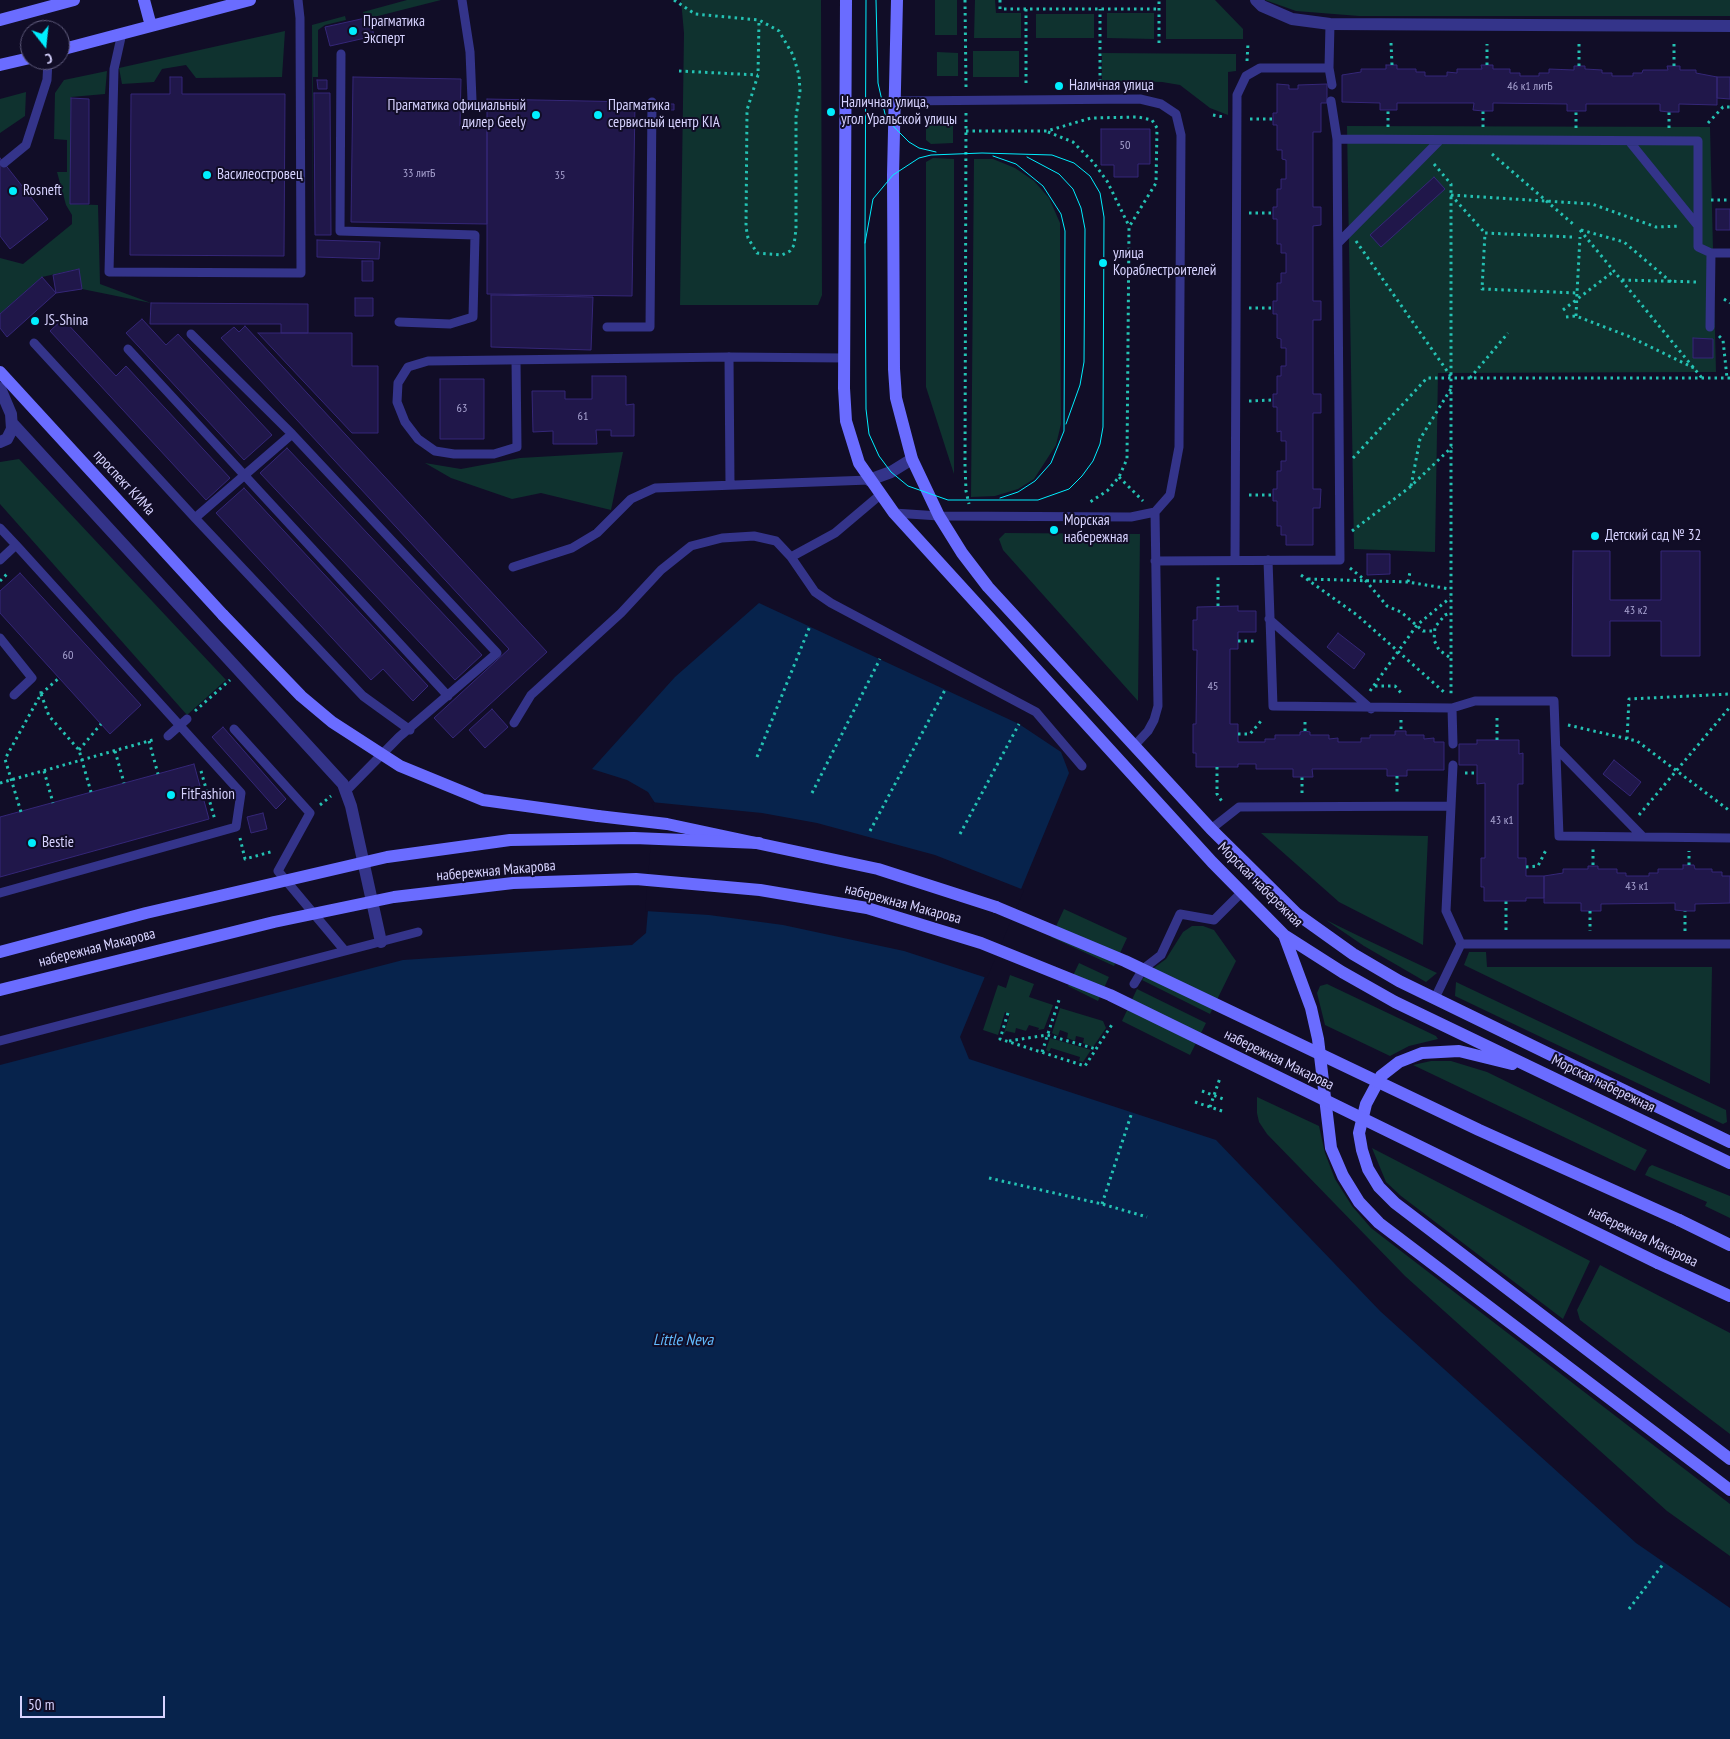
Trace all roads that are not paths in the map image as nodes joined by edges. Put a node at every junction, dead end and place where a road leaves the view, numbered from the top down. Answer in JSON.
{"nodes":[{"id":1,"x":74,"y":0,"type":"edge"},
{"id":2,"x":144,"y":0,"type":"edge"},
{"id":3,"x":250,"y":0,"type":"edge"},
{"id":4,"x":298,"y":0,"type":"edge"},
{"id":5,"x":462,"y":0,"type":"edge"},
{"id":6,"x":846,"y":0,"type":"edge"},
{"id":7,"x":897,"y":0,"type":"edge"},
{"id":8,"x":1256,"y":0,"type":"edge"},
{"id":9,"x":0,"y":20,"type":"edge"},
{"id":10,"x":1330,"y":24,"type":"junction"},
{"id":11,"x":151,"y":26,"type":"junction"},
{"id":12,"x":1730,"y":26,"type":"edge"},
{"id":13,"x":122,"y":33,"type":"junction"},
{"id":14,"x":70,"y":47,"type":"edge"},
{"id":15,"x":341,"y":54,"type":"dead end"},
{"id":16,"x":20,"y":60,"type":"edge"},
{"id":17,"x":0,"y":65,"type":"edge"},
{"id":18,"x":1329,"y":68,"type":"junction"},
{"id":19,"x":48,"y":70,"type":"edge"},
{"id":20,"x":1332,"y":85,"type":"dead end"},
{"id":21,"x":472,"y":100,"type":"dead end"},
{"id":22,"x":895,"y":101,"type":"junction"},
{"id":23,"x":1332,"y":101,"type":"dead end"},
{"id":24,"x":652,"y":102,"type":"dead end"},
{"id":25,"x":1337,"y":139,"type":"junction"},
{"id":26,"x":1439,"y":140,"type":"junction"},
{"id":27,"x":1629,"y":141,"type":"junction"},
{"id":28,"x":4,"y":163,"type":"dead end"},
{"id":29,"x":1698,"y":226,"type":"junction"},
{"id":30,"x":1338,"y":243,"type":"junction"},
{"id":31,"x":1712,"y":253,"type":"junction"},
{"id":32,"x":1730,"y":253,"type":"edge"},
{"id":33,"x":399,"y":322,"type":"dead end"},
{"id":34,"x":607,"y":326,"type":"dead end"},
{"id":35,"x":1710,"y":327,"type":"road end"},
{"id":36,"x":191,"y":334,"type":"dead end"},
{"id":37,"x":34,"y":342,"type":"dead end"},
{"id":38,"x":128,"y":349,"type":"dead end"},
{"id":39,"x":729,"y":357,"type":"junction"},
{"id":40,"x":845,"y":358,"type":"junction"},
{"id":41,"x":516,"y":360,"type":"junction"},
{"id":42,"x":0,"y":372,"type":"edge"},
{"id":43,"x":0,"y":388,"type":"edge"},
{"id":44,"x":12,"y":423,"type":"junction"},
{"id":45,"x":292,"y":434,"type":"junction"},
{"id":46,"x":0,"y":442,"type":"edge"},
{"id":47,"x":912,"y":459,"type":"junction"},
{"id":48,"x":243,"y":475,"type":"junction"},
{"id":49,"x":869,"y":480,"type":"junction"},
{"id":50,"x":730,"y":485,"type":"junction"},
{"id":51,"x":880,"y":495,"type":"junction"},
{"id":52,"x":1155,"y":512,"type":"junction"},
{"id":53,"x":894,"y":513,"type":"junction"},
{"id":54,"x":939,"y":516,"type":"junction"},
{"id":55,"x":195,"y":518,"type":"junction"},
{"id":56,"x":0,"y":528,"type":"edge"},
{"id":57,"x":16,"y":545,"type":"junction"},
{"id":58,"x":791,"y":557,"type":"junction"},
{"id":59,"x":0,"y":560,"type":"edge"},
{"id":60,"x":1235,"y":560,"type":"junction"},
{"id":61,"x":1268,"y":560,"type":"junction"},
{"id":62,"x":1155,"y":561,"type":"junction"},
{"id":63,"x":513,"y":567,"type":"dead end"},
{"id":64,"x":1269,"y":619,"type":"junction"},
{"id":65,"x":0,"y":638,"type":"edge"},
{"id":66,"x":14,"y":695,"type":"dead end"},
{"id":67,"x":448,"y":696,"type":"junction"},
{"id":68,"x":1371,"y":708,"type":"junction"},
{"id":69,"x":1452,"y":708,"type":"junction"},
{"id":70,"x":183,"y":722,"type":"junction"},
{"id":71,"x":514,"y":723,"type":"dead end"},
{"id":72,"x":234,"y":729,"type":"dead end"},
{"id":73,"x":410,"y":730,"type":"junction"},
{"id":74,"x":168,"y":736,"type":"road end"},
{"id":75,"x":1453,"y":744,"type":"dead end"},
{"id":76,"x":1134,"y":746,"type":"junction"},
{"id":77,"x":1556,"y":748,"type":"junction"},
{"id":78,"x":1453,"y":765,"type":"dead end"},
{"id":79,"x":1082,"y":766,"type":"dead end"},
{"id":80,"x":340,"y":792,"type":"junction"},
{"id":81,"x":1451,"y":806,"type":"junction"},
{"id":82,"x":1211,"y":829,"type":"junction"},
{"id":83,"x":1643,"y":837,"type":"junction"},
{"id":84,"x":1730,"y":838,"type":"edge"},
{"id":85,"x":760,"y":843,"type":"junction"},
{"id":86,"x":1242,"y":892,"type":"junction"},
{"id":87,"x":0,"y":893,"type":"edge"},
{"id":88,"x":418,"y":932,"type":"dead end"},
{"id":89,"x":1284,"y":936,"type":"junction"},
{"id":90,"x":381,"y":942,"type":"junction"},
{"id":91,"x":1461,"y":944,"type":"junction"},
{"id":92,"x":1730,"y":944,"type":"edge"},
{"id":93,"x":345,"y":951,"type":"junction"},
{"id":94,"x":0,"y":952,"type":"edge"},
{"id":95,"x":1134,"y":984,"type":"dead end"},
{"id":96,"x":0,"y":990,"type":"edge"},
{"id":97,"x":1435,"y":998,"type":"junction"},
{"id":98,"x":0,"y":1041,"type":"edge"},
{"id":99,"x":1530,"y":1067,"type":"junction"},
{"id":100,"x":1730,"y":1142,"type":"edge"},
{"id":101,"x":1730,"y":1163,"type":"edge"},
{"id":102,"x":1730,"y":1245,"type":"edge"},
{"id":103,"x":1730,"y":1296,"type":"edge"},
{"id":104,"x":1730,"y":1459,"type":"edge"},
{"id":105,"x":1730,"y":1490,"type":"edge"}],
"edges":[{"from":1,"to":9,"type":"main road"},
{"from":2,"to":11,"type":"main road"},
{"from":3,"to":11,"type":"main road"},
{"from":4,"to":13,"type":"lane"},
{"from":5,"to":21,"type":"lane"},
{"from":6,"to":40,"type":"main road"},
{"from":7,"to":22,"type":"main road"},
{"from":8,"to":10,"type":"street"},
{"from":10,"to":12,"type":"street"},
{"from":10,"to":18,"type":"lane"},
{"from":11,"to":13,"type":"main road"},
{"from":13,"to":14,"type":"main road"},
{"from":15,"to":33,"type":"lane"},
{"from":16,"to":17,"type":"main road"},
{"from":18,"to":20,"type":"lane"},
{"from":18,"to":60,"type":"lane"},
{"from":19,"to":28,"type":"lane"},
{"from":22,"to":47,"type":"main road"},
{"from":22,"to":52,"type":"lane"},
{"from":23,"to":25,"type":"lane"},
{"from":24,"to":34,"type":"lane"},
{"from":25,"to":26,"type":"lane"},
{"from":25,"to":30,"type":"lane"},
{"from":26,"to":27,"type":"lane"},
{"from":26,"to":30,"type":"lane"},
{"from":27,"to":29,"type":"lane"},
{"from":27,"to":29,"type":"lane"},
{"from":29,"to":31,"type":"lane"},
{"from":30,"to":61,"type":"lane"},
{"from":31,"to":32,"type":"lane"},
{"from":31,"to":35,"type":"lane"},
{"from":36,"to":45,"type":"lane"},
{"from":37,"to":55,"type":"lane"},
{"from":38,"to":48,"type":"lane"},
{"from":39,"to":40,"type":"lane"},
{"from":39,"to":41,"type":"lane"},
{"from":39,"to":50,"type":"lane"},
{"from":40,"to":49,"type":"main road"},
{"from":41,"to":41,"type":"lane"},
{"from":42,"to":85,"type":"main road","name":"проспект КИМа","bridge":true},
{"from":43,"to":44,"type":"street"},
{"from":44,"to":46,"type":"street"},
{"from":44,"to":80,"type":"street"},
{"from":45,"to":48,"type":"lane"},
{"from":45,"to":67,"type":"lane"},
{"from":47,"to":49,"type":"street"},
{"from":47,"to":54,"type":"main road"},
{"from":48,"to":55,"type":"lane"},
{"from":48,"to":67,"type":"lane"},
{"from":49,"to":50,"type":"lane"},
{"from":49,"to":51,"type":"main road"},
{"from":50,"to":63,"type":"lane"},
{"from":51,"to":53,"type":"main road"},
{"from":51,"to":58,"type":"lane"},
{"from":52,"to":54,"type":"lane"},
{"from":52,"to":62,"type":"lane"},
{"from":53,"to":54,"type":"lane"},
{"from":53,"to":86,"type":"main road","name":"Морская набережная"},
{"from":54,"to":76,"type":"main road","name":"Морская набережная"},
{"from":55,"to":73,"type":"lane"},
{"from":56,"to":57,"type":"lane"},
{"from":57,"to":59,"type":"lane"},
{"from":57,"to":70,"type":"lane"},
{"from":58,"to":71,"type":"lane"},
{"from":58,"to":79,"type":"lane"},
{"from":60,"to":61,"type":"lane"},
{"from":60,"to":62,"type":"lane"},
{"from":61,"to":64,"type":"lane"},
{"from":62,"to":76,"type":"lane"},
{"from":64,"to":68,"type":"lane"},
{"from":64,"to":68,"type":"lane"},
{"from":65,"to":66,"type":"lane"},
{"from":67,"to":73,"type":"lane"},
{"from":68,"to":69,"type":"lane"},
{"from":69,"to":75,"type":"lane"},
{"from":69,"to":77,"type":"lane"},
{"from":70,"to":74,"type":"lane"},
{"from":70,"to":87,"type":"lane"},
{"from":72,"to":93,"type":"lane"},
{"from":73,"to":80,"type":"lane"},
{"from":76,"to":82,"type":"main road","name":"Морская набережная"},
{"from":77,"to":83,"type":"lane"},
{"from":77,"to":83,"type":"lane"},
{"from":78,"to":81,"type":"lane"},
{"from":80,"to":90,"type":"street"},
{"from":81,"to":82,"type":"lane"},
{"from":81,"to":91,"type":"lane"},
{"from":82,"to":97,"type":"main road","name":"Морская набережная"},
{"from":83,"to":84,"type":"lane"},
{"from":85,"to":94,"type":"main road","name":"набережная Макарова","bridge":true},
{"from":85,"to":102,"type":"main road","name":"набережная Макарова","bridge":true},
{"from":86,"to":89,"type":"main road","name":"Морская набережная"},
{"from":86,"to":95,"type":"lane"},
{"from":88,"to":90,"type":"lane"},
{"from":89,"to":99,"type":"main road","name":"Морская набережная"},
{"from":89,"to":105,"type":"main road"},
{"from":90,"to":93,"type":"lane"},
{"from":91,"to":92,"type":"lane"},
{"from":91,"to":97,"type":"lane"},
{"from":93,"to":98,"type":"lane"},
{"from":96,"to":103,"type":"main road","name":"набережная Макарова","bridge":true},
{"from":97,"to":100,"type":"main road","name":"Морская набережная"},
{"from":99,"to":101,"type":"main road","name":"Морская набережная"},
{"from":99,"to":104,"type":"main road"}]}
